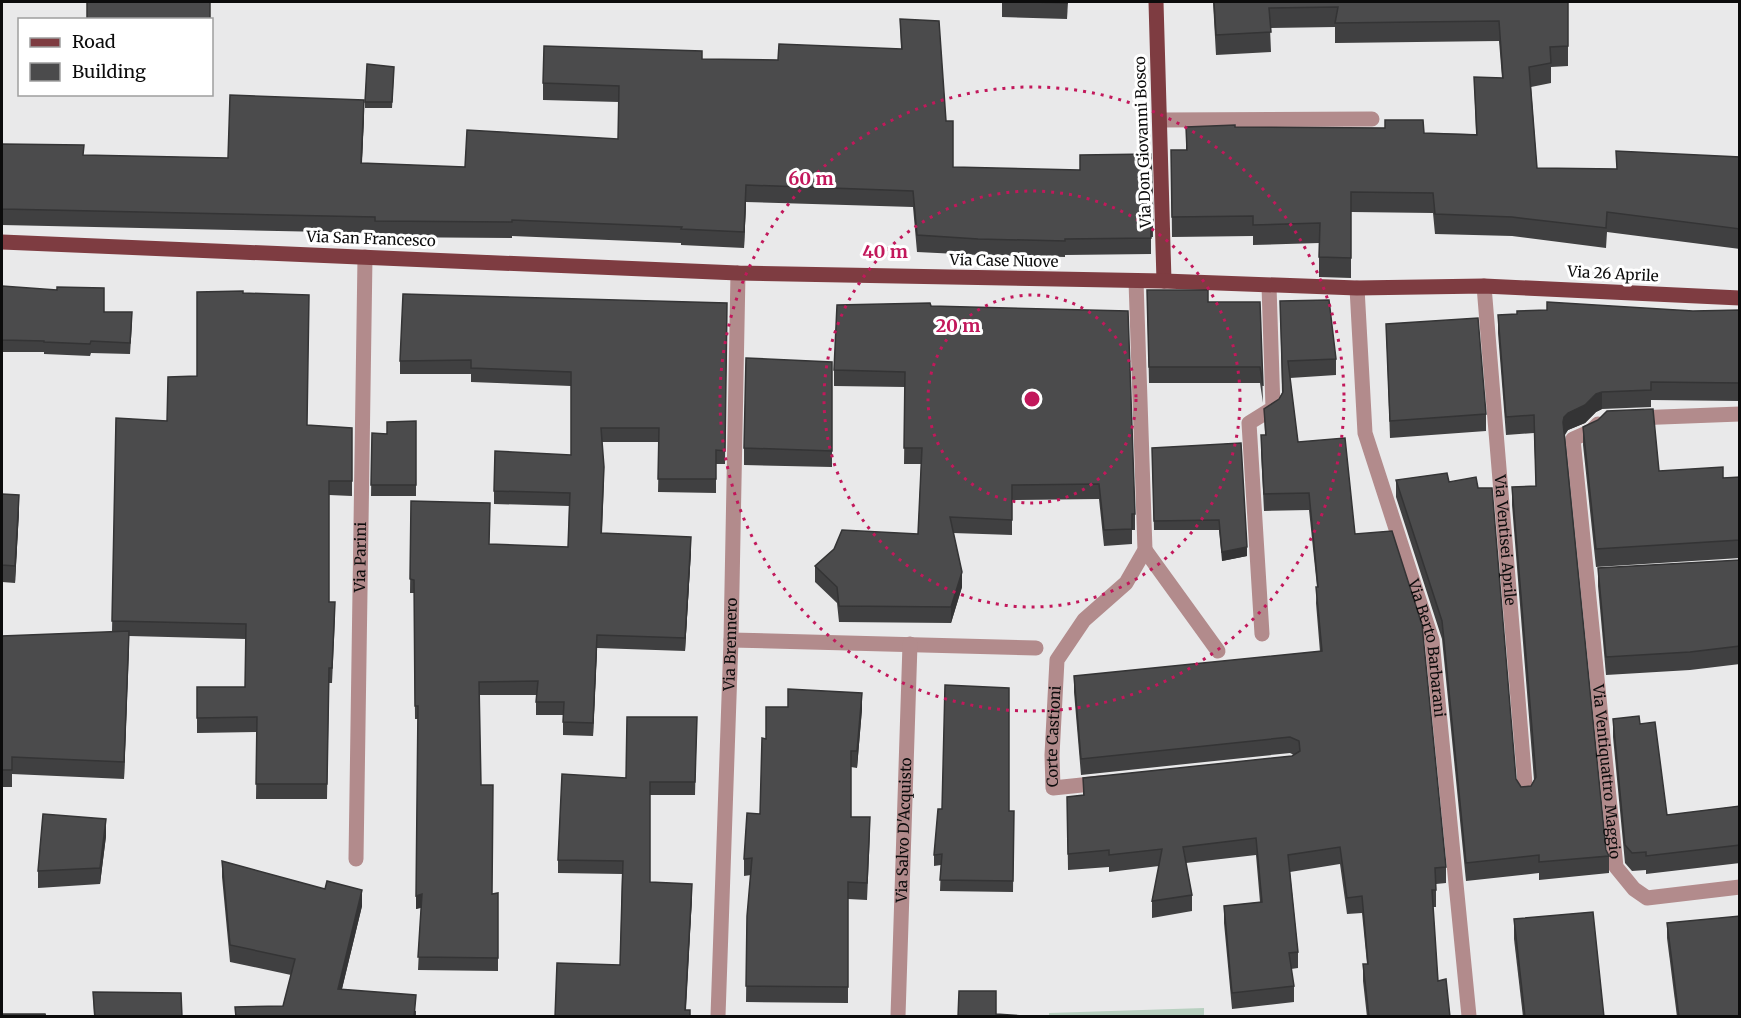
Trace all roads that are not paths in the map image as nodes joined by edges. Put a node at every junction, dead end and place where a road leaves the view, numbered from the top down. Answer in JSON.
{"nodes":[{"id":1,"x":1156,"y":2,"type":"edge"},
{"id":2,"x":1372,"y":119,"type":"dead end"},
{"id":3,"x":1161,"y":120,"type":"junction"},
{"id":4,"x":2,"y":242,"type":"edge"},
{"id":5,"x":365,"y":257,"type":"junction"},
{"id":6,"x":738,"y":273,"type":"junction"},
{"id":7,"x":1136,"y":281,"type":"junction"},
{"id":8,"x":1164,"y":281,"type":"junction"},
{"id":9,"x":1269,"y":286,"type":"junction"},
{"id":10,"x":1484,"y":286,"type":"junction"},
{"id":11,"x":1357,"y":288,"type":"junction"},
{"id":12,"x":1740,"y":298,"type":"edge"},
{"id":13,"x":1740,"y":414,"type":"edge"},
{"id":14,"x":1145,"y":550,"type":"junction"},
{"id":15,"x":1262,"y":634,"type":"dead end"},
{"id":16,"x":731,"y":640,"type":"junction"},
{"id":17,"x":910,"y":644,"type":"junction"},
{"id":18,"x":1036,"y":648,"type":"dead end"},
{"id":19,"x":1218,"y":651,"type":"dead end"},
{"id":20,"x":1113,"y":782,"type":"edge"},
{"id":21,"x":1526,"y":796,"type":"edge"},
{"id":22,"x":356,"y":859,"type":"dead end"},
{"id":23,"x":1740,"y":887,"type":"edge"},
{"id":24,"x":718,"y":1017,"type":"edge"},
{"id":25,"x":898,"y":1017,"type":"edge"},
{"id":26,"x":1469,"y":1017,"type":"edge"}],
"edges":[{"from":1,"to":3,"type":"main road","name":"Via Don Giovanni Bosco"},
{"from":2,"to":3,"type":"street"},
{"from":3,"to":8,"type":"main road","name":"Via Don Giovanni Bosco"},
{"from":4,"to":5,"type":"main road","name":"Via San Francesco"},
{"from":5,"to":6,"type":"main road","name":"Via San Francesco"},
{"from":5,"to":22,"type":"street","name":"Via Parini"},
{"from":6,"to":7,"type":"main road","name":"Via Case Nuove"},
{"from":6,"to":16,"type":"street","name":"Via Brennero"},
{"from":7,"to":8,"type":"main road","name":"Via Case Nuove"},
{"from":7,"to":14,"type":"street"},
{"from":8,"to":9,"type":"main road","name":"Via Case Nuove"},
{"from":9,"to":11,"type":"main road","name":"Via Case Nuove"},
{"from":9,"to":15,"type":"street"},
{"from":10,"to":11,"type":"main road","name":"Via Case Nuove"},
{"from":10,"to":12,"type":"main road","name":"Via 26 Aprile"},
{"from":10,"to":21,"type":"street","name":"Via Ventisei Aprile"},
{"from":11,"to":26,"type":"street","name":"Via Berto Barbarani"},
{"from":13,"to":23,"type":"street","name":"Via Ventiquattro Maggio"},
{"from":14,"to":19,"type":"street"},
{"from":14,"to":20,"type":"street","name":"Corte Castioni"},
{"from":16,"to":17,"type":"street"},
{"from":16,"to":24,"type":"street","name":"Via Brennero"},
{"from":17,"to":18,"type":"street"},
{"from":17,"to":25,"type":"street","name":"Via Salvo D'Acquisto"}]}
